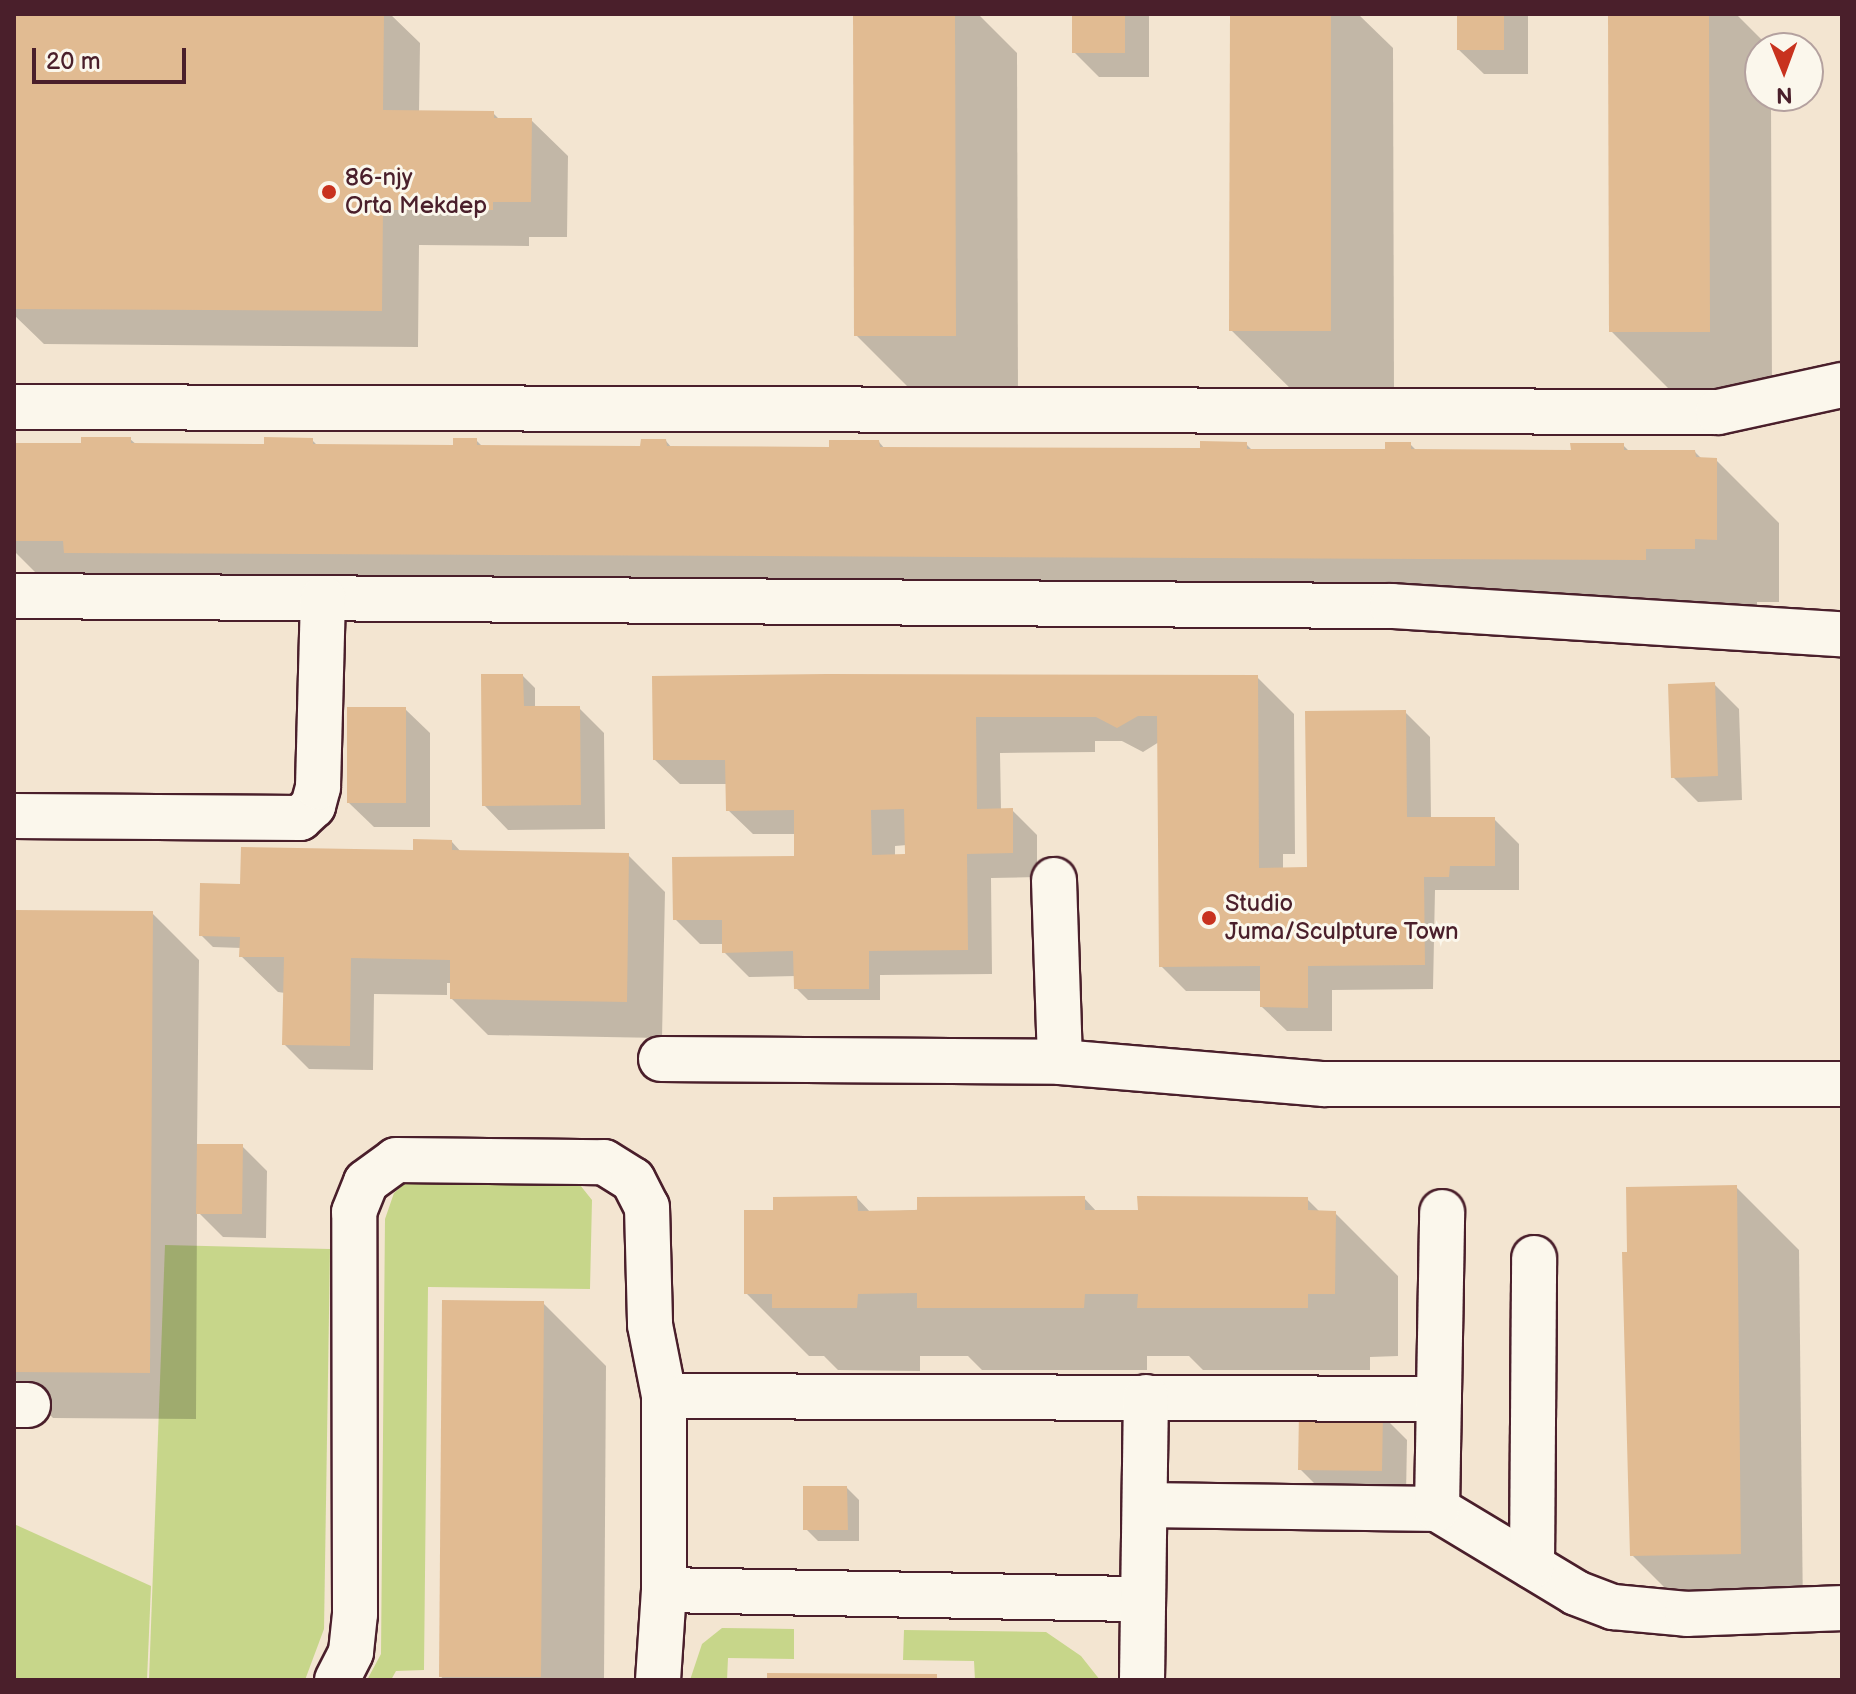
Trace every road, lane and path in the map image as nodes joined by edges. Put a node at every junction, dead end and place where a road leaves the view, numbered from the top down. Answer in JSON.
{"nodes":[{"id":1,"x":1842,"y":385,"type":"edge"},
{"id":2,"x":14,"y":407,"type":"edge"},
{"id":3,"x":14,"y":596,"type":"edge"},
{"id":4,"x":323,"y":598,"type":"junction"},
{"id":5,"x":1842,"y":634,"type":"edge"},
{"id":6,"x":14,"y":816,"type":"edge"},
{"id":7,"x":1054,"y":880,"type":"dead end"},
{"id":8,"x":661,"y":1059,"type":"dead end"},
{"id":9,"x":1060,"y":1062,"type":"junction"},
{"id":10,"x":1842,"y":1084,"type":"edge"},
{"id":11,"x":1442,"y":1212,"type":"dead end"},
{"id":12,"x":1534,"y":1258,"type":"dead end"},
{"id":13,"x":664,"y":1396,"type":"junction"},
{"id":14,"x":1146,"y":1397,"type":"junction"},
{"id":15,"x":1439,"y":1399,"type":"junction"},
{"id":16,"x":1146,"y":1505,"type":"junction"},
{"id":17,"x":1437,"y":1509,"type":"junction"},
{"id":18,"x":1532,"y":1566,"type":"junction"},
{"id":19,"x":664,"y":1590,"type":"junction"},
{"id":20,"x":1140,"y":1599,"type":"junction"},
{"id":21,"x":1842,"y":1608,"type":"edge"},
{"id":22,"x":337,"y":1680,"type":"edge"},
{"id":23,"x":658,"y":1680,"type":"edge"},
{"id":24,"x":1142,"y":1680,"type":"edge"}],
"edges":[{"from":1,"to":2,"type":"lane"},
{"from":3,"to":4,"type":"lane"},
{"from":4,"to":5,"type":"lane"},
{"from":4,"to":6,"type":"lane"},
{"from":7,"to":9,"type":"lane"},
{"from":8,"to":9,"type":"lane"},
{"from":9,"to":10,"type":"lane"},
{"from":11,"to":15,"type":"lane"},
{"from":12,"to":18,"type":"lane"},
{"from":13,"to":14,"type":"lane"},
{"from":13,"to":19,"type":"lane"},
{"from":13,"to":22,"type":"lane"},
{"from":14,"to":15,"type":"lane"},
{"from":14,"to":16,"type":"lane"},
{"from":15,"to":17,"type":"lane"},
{"from":16,"to":17,"type":"lane"},
{"from":16,"to":20,"type":"lane"},
{"from":17,"to":18,"type":"lane"},
{"from":18,"to":21,"type":"lane"},
{"from":19,"to":20,"type":"lane"},
{"from":19,"to":23,"type":"lane"},
{"from":20,"to":24,"type":"lane"}]}
